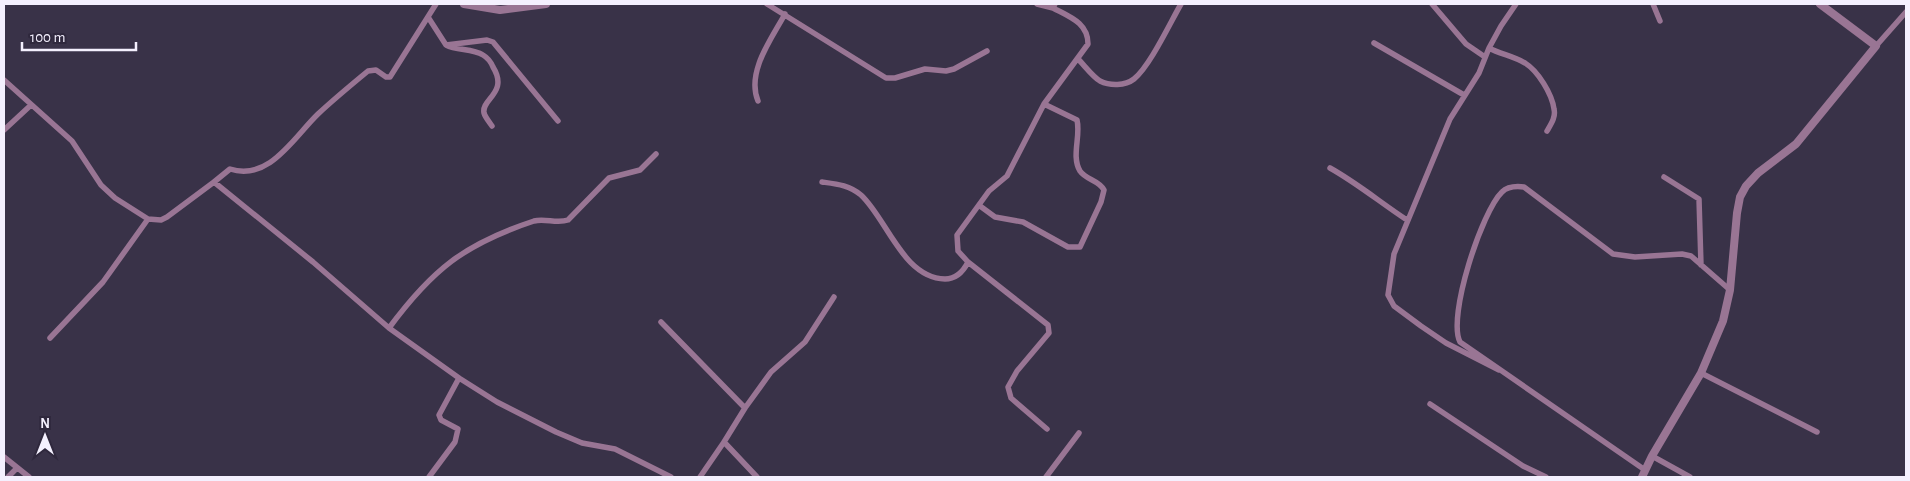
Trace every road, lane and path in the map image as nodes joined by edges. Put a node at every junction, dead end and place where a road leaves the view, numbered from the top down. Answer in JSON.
{"nodes":[{"id":1,"x":436,"y":4,"type":"edge"},
{"id":2,"x":464,"y":4,"type":"edge"},
{"id":3,"x":546,"y":4,"type":"edge"},
{"id":4,"x":767,"y":4,"type":"edge"},
{"id":5,"x":1037,"y":4,"type":"edge"},
{"id":6,"x":1181,"y":4,"type":"edge"},
{"id":7,"x":1432,"y":4,"type":"edge"},
{"id":8,"x":1516,"y":4,"type":"edge"},
{"id":9,"x":1653,"y":4,"type":"edge"},
{"id":10,"x":1820,"y":4,"type":"edge"},
{"id":11,"x":1054,"y":6,"type":"edge"},
{"id":12,"x":1906,"y":12,"type":"edge"},
{"id":13,"x":784,"y":14,"type":"junction"},
{"id":14,"x":428,"y":17,"type":"junction"},
{"id":15,"x":1660,"y":21,"type":"dead end"},
{"id":16,"x":1374,"y":43,"type":"dead end"},
{"id":17,"x":446,"y":45,"type":"junction"},
{"id":18,"x":1876,"y":46,"type":"junction"},
{"id":19,"x":1489,"y":48,"type":"junction"},
{"id":20,"x":987,"y":51,"type":"dead end"},
{"id":21,"x":1485,"y":57,"type":"junction"},
{"id":22,"x":1078,"y":59,"type":"junction"},
{"id":23,"x":4,"y":80,"type":"edge"},
{"id":24,"x":1464,"y":95,"type":"junction"},
{"id":25,"x":758,"y":101,"type":"dead end"},
{"id":26,"x":1044,"y":104,"type":"junction"},
{"id":27,"x":31,"y":105,"type":"junction"},
{"id":28,"x":558,"y":121,"type":"dead end"},
{"id":29,"x":492,"y":126,"type":"dead end"},
{"id":30,"x":4,"y":130,"type":"edge"},
{"id":31,"x":1547,"y":131,"type":"dead end"},
{"id":32,"x":656,"y":154,"type":"dead end"},
{"id":33,"x":1330,"y":168,"type":"dead end"},
{"id":34,"x":1664,"y":177,"type":"dead end"},
{"id":35,"x":214,"y":182,"type":"junction"},
{"id":36,"x":822,"y":182,"type":"dead end"},
{"id":37,"x":980,"y":206,"type":"junction"},
{"id":38,"x":148,"y":220,"type":"junction"},
{"id":39,"x":1407,"y":220,"type":"junction"},
{"id":40,"x":968,"y":262,"type":"junction"},
{"id":41,"x":1701,"y":266,"type":"junction"},
{"id":42,"x":1730,"y":290,"type":"junction"},
{"id":43,"x":834,"y":296,"type":"dead end"},
{"id":44,"x":662,"y":322,"type":"dead end"},
{"id":45,"x":388,"y":328,"type":"junction"},
{"id":46,"x":50,"y":338,"type":"dead end"},
{"id":47,"x":1506,"y":372,"type":"junction"},
{"id":48,"x":1701,"y":373,"type":"junction"},
{"id":49,"x":459,"y":378,"type":"junction"},
{"id":50,"x":1430,"y":404,"type":"dead end"},
{"id":51,"x":745,"y":408,"type":"junction"},
{"id":52,"x":1047,"y":429,"type":"dead end"},
{"id":53,"x":1817,"y":432,"type":"dead end"},
{"id":54,"x":1079,"y":433,"type":"dead end"},
{"id":55,"x":724,"y":442,"type":"junction"},
{"id":56,"x":1652,"y":456,"type":"junction"},
{"id":57,"x":4,"y":457,"type":"edge"},
{"id":58,"x":18,"y":468,"type":"junction"},
{"id":59,"x":1644,"y":474,"type":"edge"},
{"id":60,"x":8,"y":477,"type":"edge"},
{"id":61,"x":29,"y":477,"type":"edge"},
{"id":62,"x":430,"y":477,"type":"edge"},
{"id":63,"x":671,"y":477,"type":"edge"},
{"id":64,"x":700,"y":477,"type":"edge"},
{"id":65,"x":757,"y":477,"type":"edge"},
{"id":66,"x":1046,"y":477,"type":"edge"},
{"id":67,"x":1546,"y":477,"type":"edge"},
{"id":68,"x":1690,"y":477,"type":"edge"}],
"edges":[{"from":1,"to":14,"type":"street"},
{"from":2,"to":3,"type":"street"},
{"from":4,"to":13,"type":"street"},
{"from":5,"to":11,"type":"street"},
{"from":6,"to":22,"type":"street"},
{"from":7,"to":21,"type":"street"},
{"from":8,"to":19,"type":"street"},
{"from":9,"to":15,"type":"street"},
{"from":10,"to":18,"type":"street"},
{"from":11,"to":22,"type":"street"},
{"from":12,"to":18,"type":"street"},
{"from":13,"to":20,"type":"street"},
{"from":13,"to":25,"type":"street"},
{"from":14,"to":17,"type":"street"},
{"from":14,"to":35,"type":"street"},
{"from":16,"to":24,"type":"street"},
{"from":17,"to":28,"type":"street"},
{"from":17,"to":29,"type":"street"},
{"from":18,"to":42,"type":"street"},
{"from":19,"to":21,"type":"street"},
{"from":19,"to":31,"type":"street"},
{"from":21,"to":24,"type":"street"},
{"from":22,"to":26,"type":"street"},
{"from":23,"to":27,"type":"street"},
{"from":24,"to":39,"type":"street"},
{"from":26,"to":37,"type":"street"},
{"from":26,"to":37,"type":"street"},
{"from":27,"to":30,"type":"street"},
{"from":27,"to":38,"type":"street"},
{"from":32,"to":45,"type":"street"},
{"from":33,"to":39,"type":"street"},
{"from":34,"to":41,"type":"street"},
{"from":35,"to":38,"type":"street"},
{"from":35,"to":45,"type":"street"},
{"from":36,"to":40,"type":"street"},
{"from":37,"to":40,"type":"street"},
{"from":38,"to":46,"type":"street"},
{"from":39,"to":47,"type":"street"},
{"from":40,"to":52,"type":"street"},
{"from":41,"to":42,"type":"street"},
{"from":41,"to":47,"type":"street"},
{"from":42,"to":48,"type":"street"},
{"from":43,"to":51,"type":"street"},
{"from":44,"to":51,"type":"street"},
{"from":45,"to":49,"type":"street"},
{"from":47,"to":59,"type":"street"},
{"from":48,"to":53,"type":"street"},
{"from":48,"to":56,"type":"street"},
{"from":49,"to":62,"type":"street"},
{"from":49,"to":63,"type":"street"},
{"from":50,"to":67,"type":"street"},
{"from":51,"to":55,"type":"street"},
{"from":54,"to":66,"type":"street"},
{"from":55,"to":64,"type":"street"},
{"from":55,"to":65,"type":"street"},
{"from":56,"to":59,"type":"street"},
{"from":56,"to":68,"type":"street"},
{"from":57,"to":58,"type":"street"},
{"from":58,"to":60,"type":"street"},
{"from":58,"to":61,"type":"street"}]}
